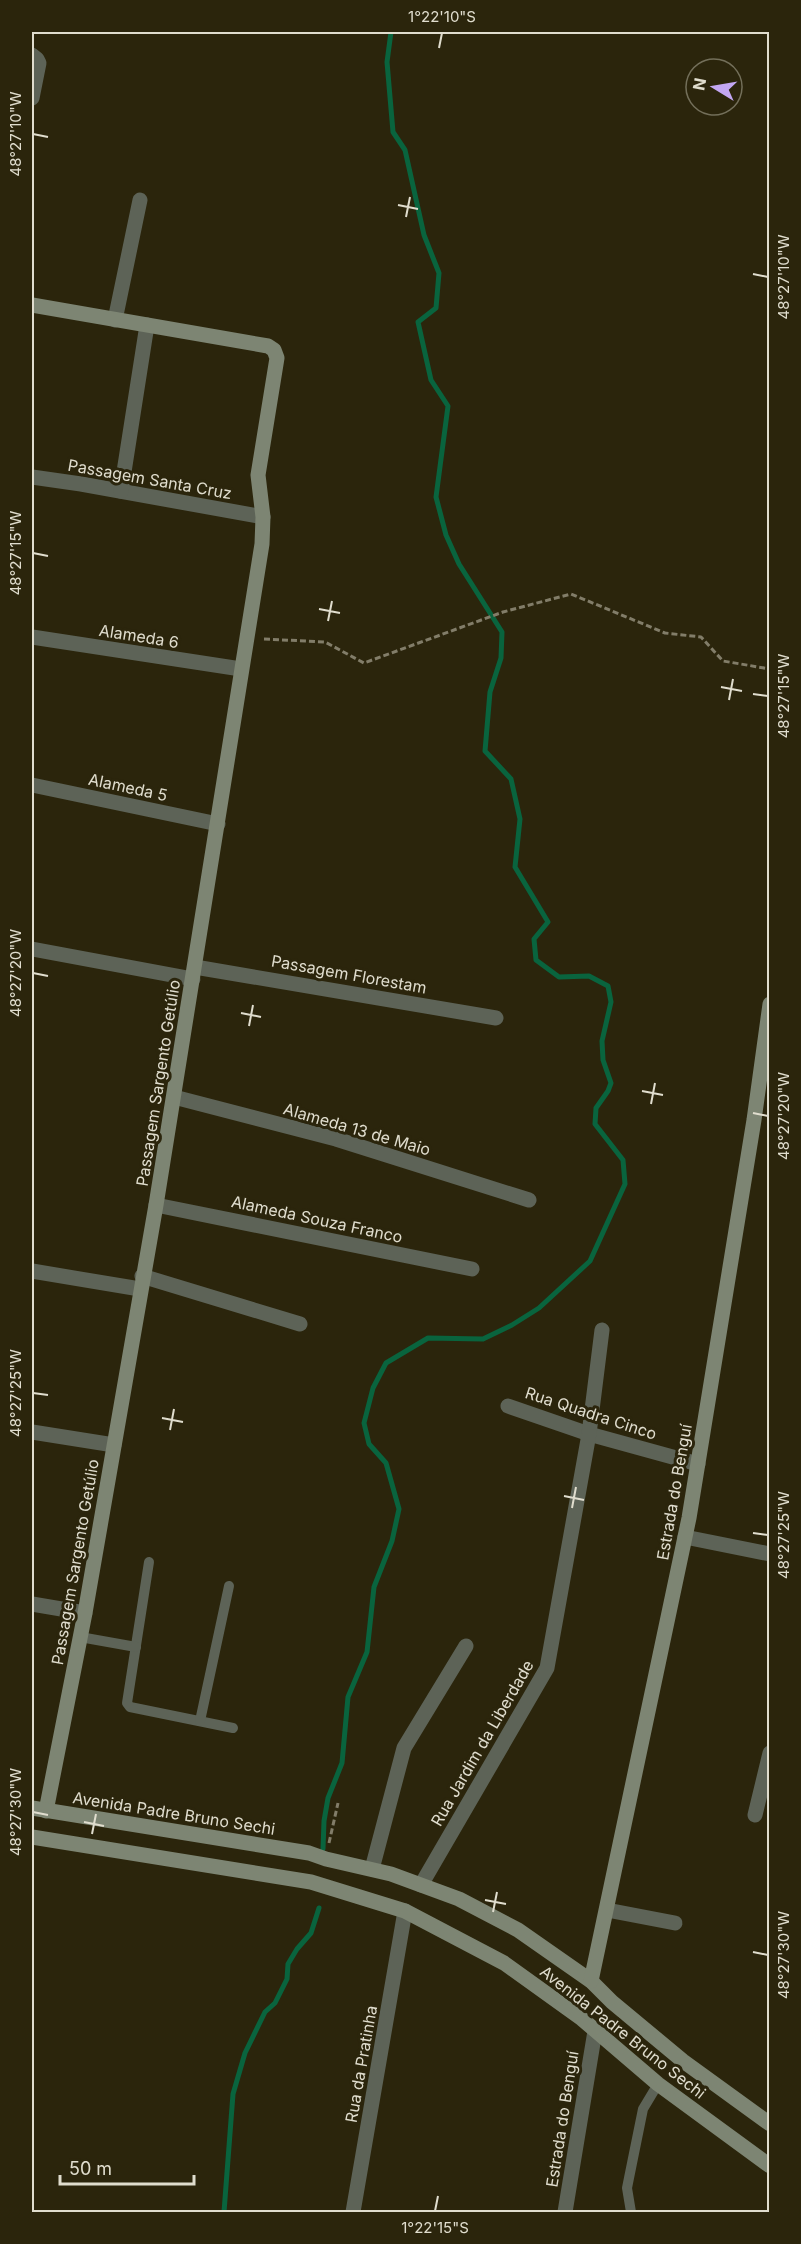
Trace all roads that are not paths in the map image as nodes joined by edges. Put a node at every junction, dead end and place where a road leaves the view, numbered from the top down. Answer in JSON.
{"nodes":[{"id":1,"x":32,"y":55,"type":"edge"},
{"id":2,"x":32,"y":98,"type":"edge"},
{"id":3,"x":140,"y":200,"type":"dead end"},
{"id":4,"x":32,"y":305,"type":"edge"},
{"id":5,"x":115,"y":320,"type":"junction"},
{"id":6,"x":147,"y":325,"type":"junction"},
{"id":7,"x":32,"y":477,"type":"edge"},
{"id":8,"x":121,"y":492,"type":"junction"},
{"id":9,"x":263,"y":517,"type":"junction"},
{"id":10,"x":32,"y":637,"type":"edge"},
{"id":11,"x":241,"y":669,"type":"junction"},
{"id":12,"x":32,"y":785,"type":"edge"},
{"id":13,"x":218,"y":824,"type":"junction"},
{"id":14,"x":32,"y":949,"type":"edge"},
{"id":15,"x":194,"y":973,"type":"junction"},
{"id":16,"x":770,"y":1005,"type":"edge"},
{"id":17,"x":496,"y":1018,"type":"dead end"},
{"id":18,"x":767,"y":1037,"type":"edge"},
{"id":19,"x":174,"y":1097,"type":"junction"},
{"id":20,"x":529,"y":1200,"type":"dead end"},
{"id":21,"x":156,"y":1205,"type":"junction"},
{"id":22,"x":472,"y":1269,"type":"dead end"},
{"id":23,"x":32,"y":1271,"type":"edge"},
{"id":24,"x":141,"y":1283,"type":"junction"},
{"id":25,"x":300,"y":1324,"type":"dead end"},
{"id":26,"x":602,"y":1330,"type":"dead end"},
{"id":27,"x":508,"y":1406,"type":"dead end"},
{"id":28,"x":32,"y":1432,"type":"edge"},
{"id":29,"x":589,"y":1434,"type":"junction"},
{"id":30,"x":114,"y":1445,"type":"junction"},
{"id":31,"x":698,"y":1464,"type":"junction"},
{"id":32,"x":685,"y":1537,"type":"junction"},
{"id":33,"x":770,"y":1554,"type":"edge"},
{"id":34,"x":149,"y":1562,"type":"dead end"},
{"id":35,"x":229,"y":1586,"type":"dead end"},
{"id":36,"x":32,"y":1604,"type":"edge"},
{"id":37,"x":86,"y":1613,"type":"junction"},
{"id":38,"x":81,"y":1637,"type":"junction"},
{"id":39,"x":466,"y":1646,"type":"dead end"},
{"id":40,"x":136,"y":1647,"type":"junction"},
{"id":41,"x":200,"y":1720,"type":"junction"},
{"id":42,"x":233,"y":1728,"type":"dead end"},
{"id":43,"x":770,"y":1753,"type":"edge"},
{"id":44,"x":39,"y":1809,"type":"edge"},
{"id":45,"x":755,"y":1815,"type":"dead end"},
{"id":46,"x":32,"y":1837,"type":"edge"},
{"id":47,"x":372,"y":1869,"type":"junction"},
{"id":48,"x":421,"y":1885,"type":"junction"},
{"id":49,"x":607,"y":1910,"type":"junction"},
{"id":50,"x":404,"y":1916,"type":"junction"},
{"id":51,"x":675,"y":1923,"type":"dead end"},
{"id":52,"x":591,"y":1981,"type":"junction"},
{"id":53,"x":595,"y":2031,"type":"junction"},
{"id":54,"x":658,"y":2084,"type":"junction"},
{"id":55,"x":770,"y":2124,"type":"edge"},
{"id":56,"x":770,"y":2166,"type":"edge"},
{"id":57,"x":353,"y":2212,"type":"edge"},
{"id":58,"x":565,"y":2212,"type":"edge"},
{"id":59,"x":631,"y":2212,"type":"edge"}],
"edges":[{"from":1,"to":2,"type":"street"},
{"from":3,"to":5,"type":"street"},
{"from":4,"to":5,"type":"street"},
{"from":5,"to":6,"type":"street"},
{"from":6,"to":8,"type":"street"},
{"from":6,"to":9,"type":"street","name":"Passagem Sargento Getúlio"},
{"from":7,"to":8,"type":"street","name":"Passagem Santa Cruz"},
{"from":8,"to":9,"type":"street","name":"Passagem Santa Cruz"},
{"from":9,"to":11,"type":"street","name":"Passagem Sargento Getúlio"},
{"from":10,"to":11,"type":"street","name":"Alameda 6"},
{"from":11,"to":13,"type":"street","name":"Passagem Sargento Getúlio"},
{"from":12,"to":13,"type":"street","name":"Alameda 5"},
{"from":13,"to":15,"type":"street","name":"Passagem Sargento Getúlio"},
{"from":14,"to":15,"type":"street","name":"Passagem Florestam"},
{"from":15,"to":17,"type":"street","name":"Passagem Florestam"},
{"from":15,"to":19,"type":"street","name":"Passagem Sargento Getúlio"},
{"from":16,"to":18,"type":"street","name":"Estrada do Benguí"},
{"from":18,"to":31,"type":"street","name":"Estrada do Benguí"},
{"from":19,"to":20,"type":"street","name":"Alameda 13 de Maio"},
{"from":19,"to":21,"type":"street","name":"Passagem Sargento Getúlio"},
{"from":21,"to":22,"type":"street","name":"Alameda Souza Franco"},
{"from":21,"to":24,"type":"street","name":"Passagem Sargento Getúlio"},
{"from":23,"to":24,"type":"street"},
{"from":24,"to":25,"type":"street"},
{"from":24,"to":30,"type":"street","name":"Passagem Sargento Getúlio"},
{"from":26,"to":29,"type":"street","name":"Rua Jardim da Liberdade"},
{"from":27,"to":29,"type":"street","name":"Rua Quadra Cinco"},
{"from":28,"to":30,"type":"street"},
{"from":29,"to":31,"type":"street","name":"Rua Quadra Cinco"},
{"from":29,"to":48,"type":"street","name":"Rua Jardim da Liberdade"},
{"from":30,"to":37,"type":"street","name":"Passagem Sargento Getúlio"},
{"from":31,"to":32,"type":"street","name":"Estrada do Benguí"},
{"from":32,"to":33,"type":"street"},
{"from":32,"to":49,"type":"street","name":"Estrada do Benguí"},
{"from":34,"to":40,"type":"lane"},
{"from":35,"to":41,"type":"lane"},
{"from":36,"to":37,"type":"street"},
{"from":37,"to":38,"type":"street","name":"Passagem Sargento Getúlio"},
{"from":38,"to":40,"type":"lane"},
{"from":38,"to":44,"type":"street","name":"Passagem Sargento Getúlio"},
{"from":39,"to":47,"type":"street"},
{"from":40,"to":41,"type":"lane"},
{"from":41,"to":42,"type":"lane"},
{"from":43,"to":45,"type":"street"},
{"from":44,"to":47,"type":"street","name":"Avenida Padre Bruno Sechi"},
{"from":46,"to":50,"type":"street","name":"Avenida Padre Bruno Sechi"},
{"from":47,"to":48,"type":"street","name":"Avenida Padre Bruno Sechi"},
{"from":48,"to":52,"type":"street","name":"Avenida Padre Bruno Sechi"},
{"from":49,"to":51,"type":"street"},
{"from":49,"to":52,"type":"street","name":"Estrada do Benguí"},
{"from":50,"to":53,"type":"street","name":"Avenida Padre Bruno Sechi"},
{"from":50,"to":57,"type":"street","name":"Rua da Pratinha"},
{"from":52,"to":55,"type":"street","name":"Avenida Padre Bruno Sechi"},
{"from":53,"to":54,"type":"street","name":"Avenida Padre Bruno Sechi"},
{"from":53,"to":58,"type":"street","name":"Estrada do Benguí"},
{"from":54,"to":56,"type":"street","name":"Avenida Padre Bruno Sechi"},
{"from":54,"to":59,"type":"lane"}]}
